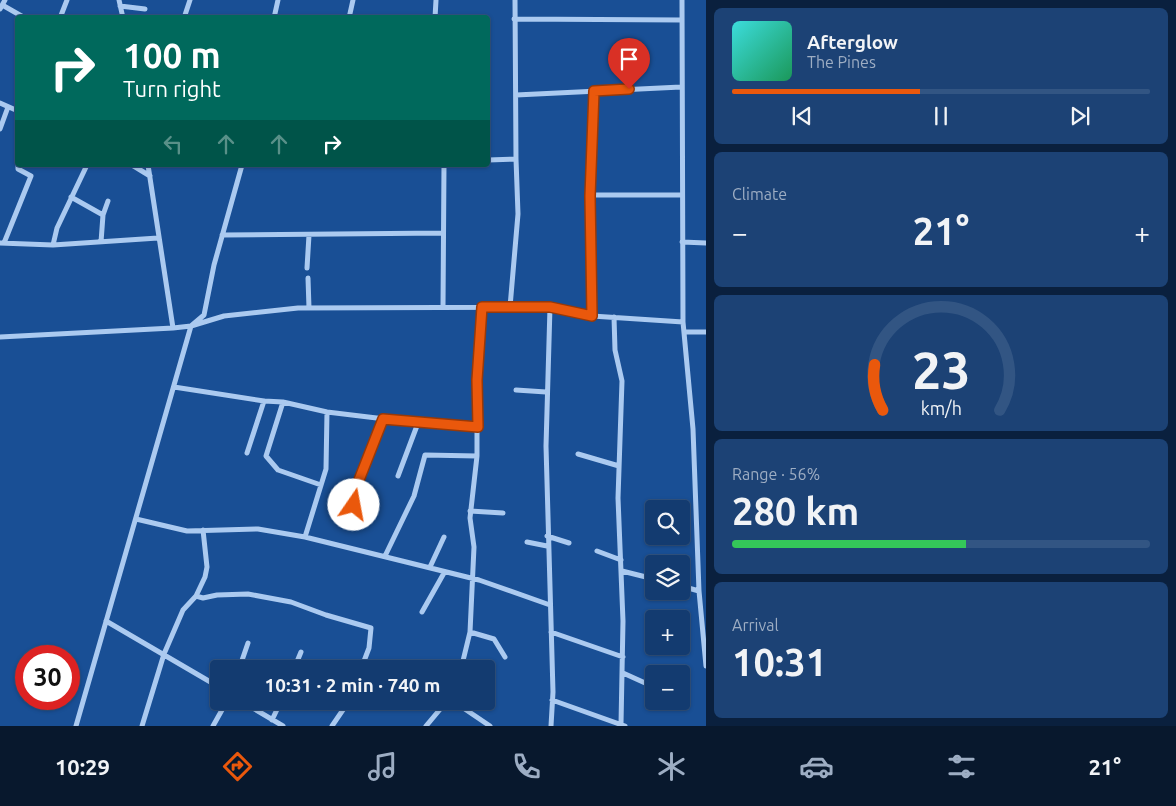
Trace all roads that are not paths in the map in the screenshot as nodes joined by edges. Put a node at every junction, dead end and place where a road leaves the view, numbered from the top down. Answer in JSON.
{"nodes":[{"id":1,"x":67,"y":0,"type":"edge"},
{"id":2,"x":190,"y":0,"type":"edge"},
{"id":3,"x":278,"y":0,"type":"edge"},
{"id":4,"x":353,"y":0,"type":"edge"},
{"id":5,"x":436,"y":0,"type":"edge"},
{"id":6,"x":514,"y":0,"type":"edge"},
{"id":7,"x":682,"y":0,"type":"edge"},
{"id":8,"x":120,"y":3,"type":"edge"},
{"id":9,"x":3,"y":5,"type":"edge"},
{"id":10,"x":145,"y":9,"type":"dead end"},
{"id":11,"x":20,"y":15,"type":"edge"},
{"id":12,"x":61,"y":15,"type":"edge"},
{"id":13,"x":185,"y":15,"type":"edge"},
{"id":14,"x":275,"y":15,"type":"edge"},
{"id":15,"x":350,"y":15,"type":"edge"},
{"id":16,"x":435,"y":15,"type":"edge"},
{"id":17,"x":514,"y":19,"type":"junction"},
{"id":18,"x":682,"y":20,"type":"junction"},
{"id":19,"x":681,"y":87,"type":"junction"},
{"id":20,"x":594,"y":91,"type":"junction"},
{"id":21,"x":516,"y":95,"type":"junction"},
{"id":22,"x":0,"y":104,"type":"edge"},
{"id":23,"x":8,"y":107,"type":"junction"},
{"id":24,"x":15,"y":110,"type":"edge"},
{"id":25,"x":0,"y":129,"type":"edge"},
{"id":26,"x":516,"y":159,"type":"junction"},
{"id":27,"x":490,"y":160,"type":"edge"},
{"id":28,"x":18,"y":167,"type":"edge"},
{"id":29,"x":86,"y":167,"type":"edge"},
{"id":30,"x":135,"y":167,"type":"edge"},
{"id":31,"x":148,"y":167,"type":"edge"},
{"id":32,"x":241,"y":167,"type":"edge"},
{"id":33,"x":444,"y":167,"type":"edge"},
{"id":34,"x":150,"y":176,"type":"junction"},
{"id":35,"x":681,"y":195,"type":"junction"},
{"id":36,"x":590,"y":196,"type":"junction"},
{"id":37,"x":71,"y":197,"type":"junction"},
{"id":38,"x":108,"y":200,"type":"dead end"},
{"id":39,"x":103,"y":215,"type":"junction"},
{"id":40,"x":444,"y":233,"type":"junction"},
{"id":41,"x":222,"y":235,"type":"junction"},
{"id":42,"x":309,"y":235,"type":"junction"},
{"id":43,"x":158,"y":238,"type":"junction"},
{"id":44,"x":100,"y":242,"type":"junction"},
{"id":45,"x":682,"y":242,"type":"junction"},
{"id":46,"x":2,"y":243,"type":"edge"},
{"id":47,"x":706,"y":243,"type":"edge"},
{"id":48,"x":53,"y":245,"type":"junction"},
{"id":49,"x":307,"y":268,"type":"dead end"},
{"id":50,"x":308,"y":278,"type":"dead end"},
{"id":51,"x":443,"y":307,"type":"junction"},
{"id":52,"x":482,"y":307,"type":"junction"},
{"id":53,"x":510,"y":307,"type":"junction"},
{"id":54,"x":550,"y":307,"type":"junction"},
{"id":55,"x":309,"y":308,"type":"junction"},
{"id":56,"x":592,"y":316,"type":"junction"},
{"id":57,"x":614,"y":316,"type":"junction"},
{"id":58,"x":683,"y":322,"type":"junction"},
{"id":59,"x":191,"y":326,"type":"junction"},
{"id":60,"x":173,"y":328,"type":"junction"},
{"id":61,"x":684,"y":332,"type":"junction"},
{"id":62,"x":706,"y":332,"type":"edge"},
{"id":63,"x":0,"y":337,"type":"edge"},
{"id":64,"x":174,"y":387,"type":"junction"},
{"id":65,"x":516,"y":390,"type":"dead end"},
{"id":66,"x":546,"y":392,"type":"junction"},
{"id":67,"x":264,"y":401,"type":"junction"},
{"id":68,"x":283,"y":402,"type":"junction"},
{"id":69,"x":327,"y":412,"type":"junction"},
{"id":70,"x":383,"y":419,"type":"junction"},
{"id":71,"x":418,"y":423,"type":"junction"},
{"id":72,"x":478,"y":427,"type":"junction"},
{"id":73,"x":247,"y":453,"type":"dead end"},
{"id":74,"x":578,"y":454,"type":"dead end"},
{"id":75,"x":477,"y":456,"type":"junction"},
{"id":76,"x":619,"y":466,"type":"junction"},
{"id":77,"x":398,"y":476,"type":"dead end"},
{"id":78,"x":321,"y":485,"type":"junction"},
{"id":79,"x":354,"y":505,"type":"dead end"},
{"id":80,"x":470,"y":511,"type":"junction"},
{"id":81,"x":503,"y":513,"type":"dead end"},
{"id":82,"x":136,"y":519,"type":"junction"},
{"id":83,"x":203,"y":530,"type":"junction"},
{"id":84,"x":547,"y":536,"type":"junction"},
{"id":85,"x":305,"y":537,"type":"junction"},
{"id":86,"x":444,"y":537,"type":"dead end"},
{"id":87,"x":527,"y":542,"type":"dead end"},
{"id":88,"x":569,"y":543,"type":"dead end"},
{"id":89,"x":547,"y":546,"type":"junction"},
{"id":90,"x":597,"y":552,"type":"dead end"},
{"id":91,"x":385,"y":556,"type":"junction"},
{"id":92,"x":620,"y":560,"type":"junction"},
{"id":93,"x":430,"y":567,"type":"junction"},
{"id":94,"x":622,"y":571,"type":"junction"},
{"id":95,"x":444,"y":573,"type":"junction"},
{"id":96,"x":645,"y":577,"type":"edge"},
{"id":97,"x":473,"y":579,"type":"junction"},
{"id":98,"x":690,"y":588,"type":"edge"},
{"id":99,"x":699,"y":591,"type":"junction"},
{"id":100,"x":196,"y":596,"type":"junction"},
{"id":101,"x":550,"y":605,"type":"junction"},
{"id":102,"x":422,"y":612,"type":"dead end"},
{"id":103,"x":106,"y":621,"type":"junction"},
{"id":104,"x":470,"y":632,"type":"junction"},
{"id":105,"x":551,"y":632,"type":"junction"},
{"id":106,"x":248,"y":643,"type":"dead end"},
{"id":107,"x":301,"y":652,"type":"dead end"},
{"id":108,"x":164,"y":654,"type":"junction"},
{"id":109,"x":623,"y":657,"type":"junction"},
{"id":110,"x":505,"y":658,"type":"dead end"},
{"id":111,"x":242,"y":660,"type":"edge"},
{"id":112,"x":298,"y":660,"type":"edge"},
{"id":113,"x":365,"y":660,"type":"edge"},
{"id":114,"x":463,"y":660,"type":"edge"},
{"id":115,"x":706,"y":666,"type":"edge"},
{"id":116,"x":623,"y":673,"type":"junction"},
{"id":117,"x":210,"y":682,"type":"edge"},
{"id":118,"x":645,"y":683,"type":"edge"},
{"id":119,"x":552,"y":700,"type":"junction"},
{"id":120,"x":222,"y":710,"type":"edge"},
{"id":121,"x":255,"y":710,"type":"edge"},
{"id":122,"x":278,"y":710,"type":"edge"},
{"id":123,"x":343,"y":710,"type":"edge"},
{"id":124,"x":440,"y":710,"type":"edge"},
{"id":125,"x":466,"y":710,"type":"edge"},
{"id":126,"x":274,"y":723,"type":"edge"},
{"id":127,"x":624,"y":725,"type":"edge"},
{"id":128,"x":76,"y":726,"type":"edge"},
{"id":129,"x":142,"y":726,"type":"edge"},
{"id":130,"x":213,"y":726,"type":"edge"},
{"id":131,"x":283,"y":726,"type":"edge"},
{"id":132,"x":332,"y":726,"type":"edge"},
{"id":133,"x":426,"y":726,"type":"edge"},
{"id":134,"x":490,"y":726,"type":"edge"},
{"id":135,"x":551,"y":726,"type":"edge"}],
"edges":[{"from":1,"to":12,"type":"street"},
{"from":2,"to":13,"type":"street"},
{"from":3,"to":14,"type":"street"},
{"from":4,"to":15,"type":"street"},
{"from":5,"to":16,"type":"street"},
{"from":6,"to":17,"type":"street"},
{"from":7,"to":18,"type":"street"},
{"from":8,"to":10,"type":"street"},
{"from":9,"to":11,"type":"street"},
{"from":17,"to":18,"type":"street"},
{"from":17,"to":21,"type":"street"},
{"from":18,"to":19,"type":"street"},
{"from":19,"to":20,"type":"street"},
{"from":19,"to":35,"type":"street"},
{"from":20,"to":21,"type":"street"},
{"from":20,"to":36,"type":"street"},
{"from":21,"to":26,"type":"street"},
{"from":22,"to":23,"type":"street"},
{"from":23,"to":24,"type":"street"},
{"from":23,"to":25,"type":"street"},
{"from":26,"to":27,"type":"street"},
{"from":26,"to":53,"type":"street"},
{"from":28,"to":46,"type":"street"},
{"from":29,"to":37,"type":"street"},
{"from":30,"to":34,"type":"street"},
{"from":31,"to":34,"type":"street"},
{"from":32,"to":41,"type":"street"},
{"from":33,"to":40,"type":"street"},
{"from":34,"to":43,"type":"street"},
{"from":35,"to":36,"type":"street"},
{"from":35,"to":45,"type":"street"},
{"from":36,"to":56,"type":"street"},
{"from":37,"to":39,"type":"street"},
{"from":37,"to":48,"type":"street"},
{"from":38,"to":39,"type":"street"},
{"from":39,"to":44,"type":"street"},
{"from":40,"to":42,"type":"street"},
{"from":40,"to":51,"type":"street"},
{"from":41,"to":42,"type":"street"},
{"from":41,"to":59,"type":"street"},
{"from":42,"to":49,"type":"street"},
{"from":43,"to":44,"type":"street"},
{"from":43,"to":60,"type":"street"},
{"from":44,"to":48,"type":"street"},
{"from":45,"to":47,"type":"street"},
{"from":45,"to":58,"type":"street"},
{"from":46,"to":48,"type":"street"},
{"from":50,"to":55,"type":"street"},
{"from":51,"to":52,"type":"street"},
{"from":51,"to":55,"type":"street"},
{"from":52,"to":53,"type":"street"},
{"from":52,"to":72,"type":"street"},
{"from":53,"to":54,"type":"street"},
{"from":54,"to":56,"type":"street"},
{"from":54,"to":66,"type":"street"},
{"from":55,"to":59,"type":"street"},
{"from":56,"to":57,"type":"street"},
{"from":57,"to":58,"type":"street"},
{"from":57,"to":76,"type":"street"},
{"from":58,"to":61,"type":"street"},
{"from":59,"to":60,"type":"street"},
{"from":59,"to":64,"type":"street"},
{"from":60,"to":63,"type":"street"},
{"from":61,"to":62,"type":"street"},
{"from":61,"to":99,"type":"street"},
{"from":64,"to":67,"type":"street"},
{"from":64,"to":82,"type":"street"},
{"from":65,"to":66,"type":"street"},
{"from":66,"to":84,"type":"street"},
{"from":67,"to":68,"type":"street"},
{"from":67,"to":73,"type":"street"},
{"from":68,"to":69,"type":"street"},
{"from":68,"to":78,"type":"street"},
{"from":69,"to":70,"type":"street"},
{"from":69,"to":78,"type":"street"},
{"from":70,"to":71,"type":"street"},
{"from":70,"to":79,"type":"street"},
{"from":71,"to":72,"type":"street"},
{"from":71,"to":77,"type":"street"},
{"from":72,"to":75,"type":"street"},
{"from":74,"to":76,"type":"street"},
{"from":75,"to":80,"type":"street"},
{"from":75,"to":91,"type":"street"},
{"from":76,"to":92,"type":"street"},
{"from":78,"to":85,"type":"street"},
{"from":80,"to":81,"type":"street"},
{"from":80,"to":97,"type":"street"},
{"from":82,"to":83,"type":"street"},
{"from":82,"to":103,"type":"street"},
{"from":83,"to":85,"type":"street"},
{"from":83,"to":100,"type":"street"},
{"from":84,"to":88,"type":"street"},
{"from":84,"to":89,"type":"street"},
{"from":85,"to":91,"type":"street"},
{"from":86,"to":93,"type":"street"},
{"from":87,"to":89,"type":"street"},
{"from":89,"to":101,"type":"street"},
{"from":90,"to":92,"type":"street"},
{"from":91,"to":93,"type":"street"},
{"from":92,"to":94,"type":"street"},
{"from":93,"to":95,"type":"street"},
{"from":94,"to":96,"type":"street"},
{"from":94,"to":109,"type":"street"},
{"from":95,"to":97,"type":"street"},
{"from":95,"to":102,"type":"street"},
{"from":97,"to":101,"type":"street"},
{"from":97,"to":104,"type":"street"},
{"from":98,"to":99,"type":"street"},
{"from":99,"to":115,"type":"street"},
{"from":100,"to":108,"type":"street"},
{"from":100,"to":113,"type":"street"},
{"from":101,"to":105,"type":"street"},
{"from":103,"to":108,"type":"street"},
{"from":103,"to":128,"type":"street"},
{"from":104,"to":110,"type":"street"},
{"from":104,"to":114,"type":"street"},
{"from":105,"to":109,"type":"street"},
{"from":105,"to":119,"type":"street"},
{"from":106,"to":111,"type":"street"},
{"from":107,"to":112,"type":"street"},
{"from":108,"to":117,"type":"street"},
{"from":108,"to":129,"type":"street"},
{"from":109,"to":116,"type":"street"},
{"from":116,"to":118,"type":"street"},
{"from":116,"to":127,"type":"street"},
{"from":119,"to":127,"type":"street"},
{"from":119,"to":135,"type":"street"},
{"from":120,"to":130,"type":"street"},
{"from":121,"to":126,"type":"street"},
{"from":122,"to":126,"type":"street"},
{"from":123,"to":132,"type":"street"},
{"from":124,"to":133,"type":"street"},
{"from":125,"to":134,"type":"street"},
{"from":126,"to":131,"type":"street"}]}
